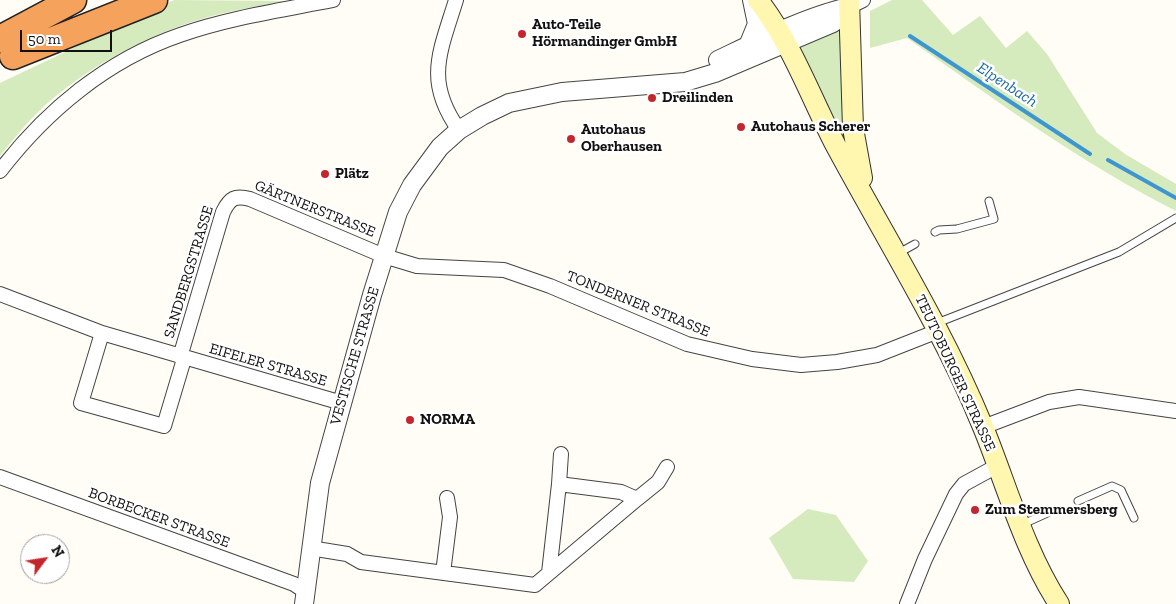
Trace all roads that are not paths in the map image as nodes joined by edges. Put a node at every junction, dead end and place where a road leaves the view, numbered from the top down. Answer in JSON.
{"nodes":[{"id":1,"x":72,"y":0,"type":"edge"},
{"id":2,"x":118,"y":0,"type":"edge"},
{"id":3,"x":332,"y":0,"type":"edge"},
{"id":4,"x":456,"y":0,"type":"edge"},
{"id":5,"x":752,"y":0,"type":"edge"},
{"id":6,"x":758,"y":0,"type":"edge"},
{"id":7,"x":152,"y":1,"type":"edge"},
{"id":8,"x":854,"y":2,"type":"edge"},
{"id":9,"x":781,"y":37,"type":"junction"},
{"id":10,"x":748,"y":46,"type":"junction"},
{"id":11,"x":4,"y":53,"type":"edge"},
{"id":12,"x":665,"y":82,"type":"junction"},
{"id":13,"x":459,"y":130,"type":"junction"},
{"id":14,"x":0,"y":172,"type":"edge"},
{"id":15,"x":232,"y":198,"type":"joint"},
{"id":16,"x":868,"y":200,"type":"junction"},
{"id":17,"x":989,"y":201,"type":"dead end"},
{"id":18,"x":1176,"y":218,"type":"edge"},
{"id":19,"x":935,"y":232,"type":"dead end"},
{"id":20,"x":915,"y":244,"type":"dead end"},
{"id":21,"x":896,"y":254,"type":"junction"},
{"id":22,"x":384,"y":256,"type":"junction"},
{"id":23,"x":0,"y":294,"type":"edge"},
{"id":24,"x":936,"y":328,"type":"junction"},
{"id":25,"x":102,"y":333,"type":"junction"},
{"id":26,"x":182,"y":358,"type":"junction"},
{"id":27,"x":342,"y":403,"type":"junction"},
{"id":28,"x":1176,"y":411,"type":"edge"},
{"id":29,"x":983,"y":428,"type":"junction"},
{"id":30,"x":561,"y":454,"type":"dead end"},
{"id":31,"x":997,"y":466,"type":"junction"},
{"id":32,"x":667,"y":467,"type":"dead end"},
{"id":33,"x":0,"y":477,"type":"edge"},
{"id":34,"x":559,"y":484,"type":"junction"},
{"id":35,"x":447,"y":498,"type":"dead end"},
{"id":36,"x":637,"y":500,"type":"junction"},
{"id":37,"x":1078,"y":501,"type":"dead end"},
{"id":38,"x":1054,"y":510,"type":"dead end"},
{"id":39,"x":1134,"y":518,"type":"dead end"},
{"id":40,"x":1020,"y":525,"type":"junction"},
{"id":41,"x":310,"y":548,"type":"junction"},
{"id":42,"x":443,"y":573,"type":"junction"},
{"id":43,"x":549,"y":573,"type":"junction"},
{"id":44,"x":305,"y":598,"type":"edge"},
{"id":45,"x":907,"y":604,"type":"edge"},
{"id":46,"x":1059,"y":604,"type":"edge"}],
"edges":[{"from":1,"to":11,"type":"highway"},
{"from":2,"to":11,"type":"highway"},
{"from":3,"to":14,"type":"street"},
{"from":4,"to":13,"type":"street"},
{"from":5,"to":10,"type":"street"},
{"from":6,"to":9,"type":"main road"},
{"from":7,"to":11,"type":"highway"},
{"from":8,"to":9,"type":"street"},
{"from":8,"to":16,"type":"main road","name":"TEUTOBURGER STRASSE"},
{"from":9,"to":10,"type":"street","name":"VESTISCHE STRASSE"},
{"from":9,"to":12,"type":"street","name":"VESTISCHE STRASSE"},
{"from":9,"to":16,"type":"main road","name":"TEUTOBURGER STRASSE"},
{"from":10,"to":12,"type":"street","name":"VESTISCHE STRASSE"},
{"from":12,"to":13,"type":"street","name":"VESTISCHE STRASSE"},
{"from":13,"to":22,"type":"street","name":"VESTISCHE STRASSE"},
{"from":15,"to":22,"type":"street","name":"GÄRTNERSTRASSE"},
{"from":15,"to":26,"type":"street","name":"SANDBERGSTRASSE"},
{"from":16,"to":21,"type":"main road","name":"TEUTOBURGER STRASSE"},
{"from":17,"to":19,"type":"lane"},
{"from":18,"to":24,"type":"lane"},
{"from":20,"to":21,"type":"lane"},
{"from":21,"to":24,"type":"main road","name":"TEUTOBURGER STRASSE"},
{"from":22,"to":24,"type":"street","name":"TONDERNER STRASSE"},
{"from":22,"to":27,"type":"street","name":"VESTISCHE STRASSE"},
{"from":23,"to":25,"type":"street","name":"EIFELER STRASSE"},
{"from":24,"to":29,"type":"main road","name":"TEUTOBURGER STRASSE"},
{"from":25,"to":26,"type":"street","name":"EIFELER STRASSE"},
{"from":25,"to":26,"type":"street"},
{"from":26,"to":27,"type":"street","name":"EIFELER STRASSE"},
{"from":27,"to":41,"type":"street","name":"VESTISCHE STRASSE"},
{"from":28,"to":29,"type":"street"},
{"from":29,"to":31,"type":"main road","name":"TEUTOBURGER STRASSE"},
{"from":30,"to":34,"type":"street"},
{"from":31,"to":40,"type":"main road","name":"TEUTOBURGER STRASSE"},
{"from":31,"to":45,"type":"street"},
{"from":32,"to":36,"type":"street"},
{"from":33,"to":44,"type":"street","name":"BORBECKER STRASSE"},
{"from":34,"to":36,"type":"street"},
{"from":34,"to":43,"type":"street"},
{"from":35,"to":42,"type":"street"},
{"from":36,"to":43,"type":"street"},
{"from":37,"to":39,"type":"lane"},
{"from":38,"to":40,"type":"lane"},
{"from":40,"to":46,"type":"main road","name":"TEUTOBURGER STRASSE"},
{"from":41,"to":42,"type":"street"},
{"from":41,"to":44,"type":"street","name":"VESTISCHE STRASSE"},
{"from":42,"to":43,"type":"street"}]}
